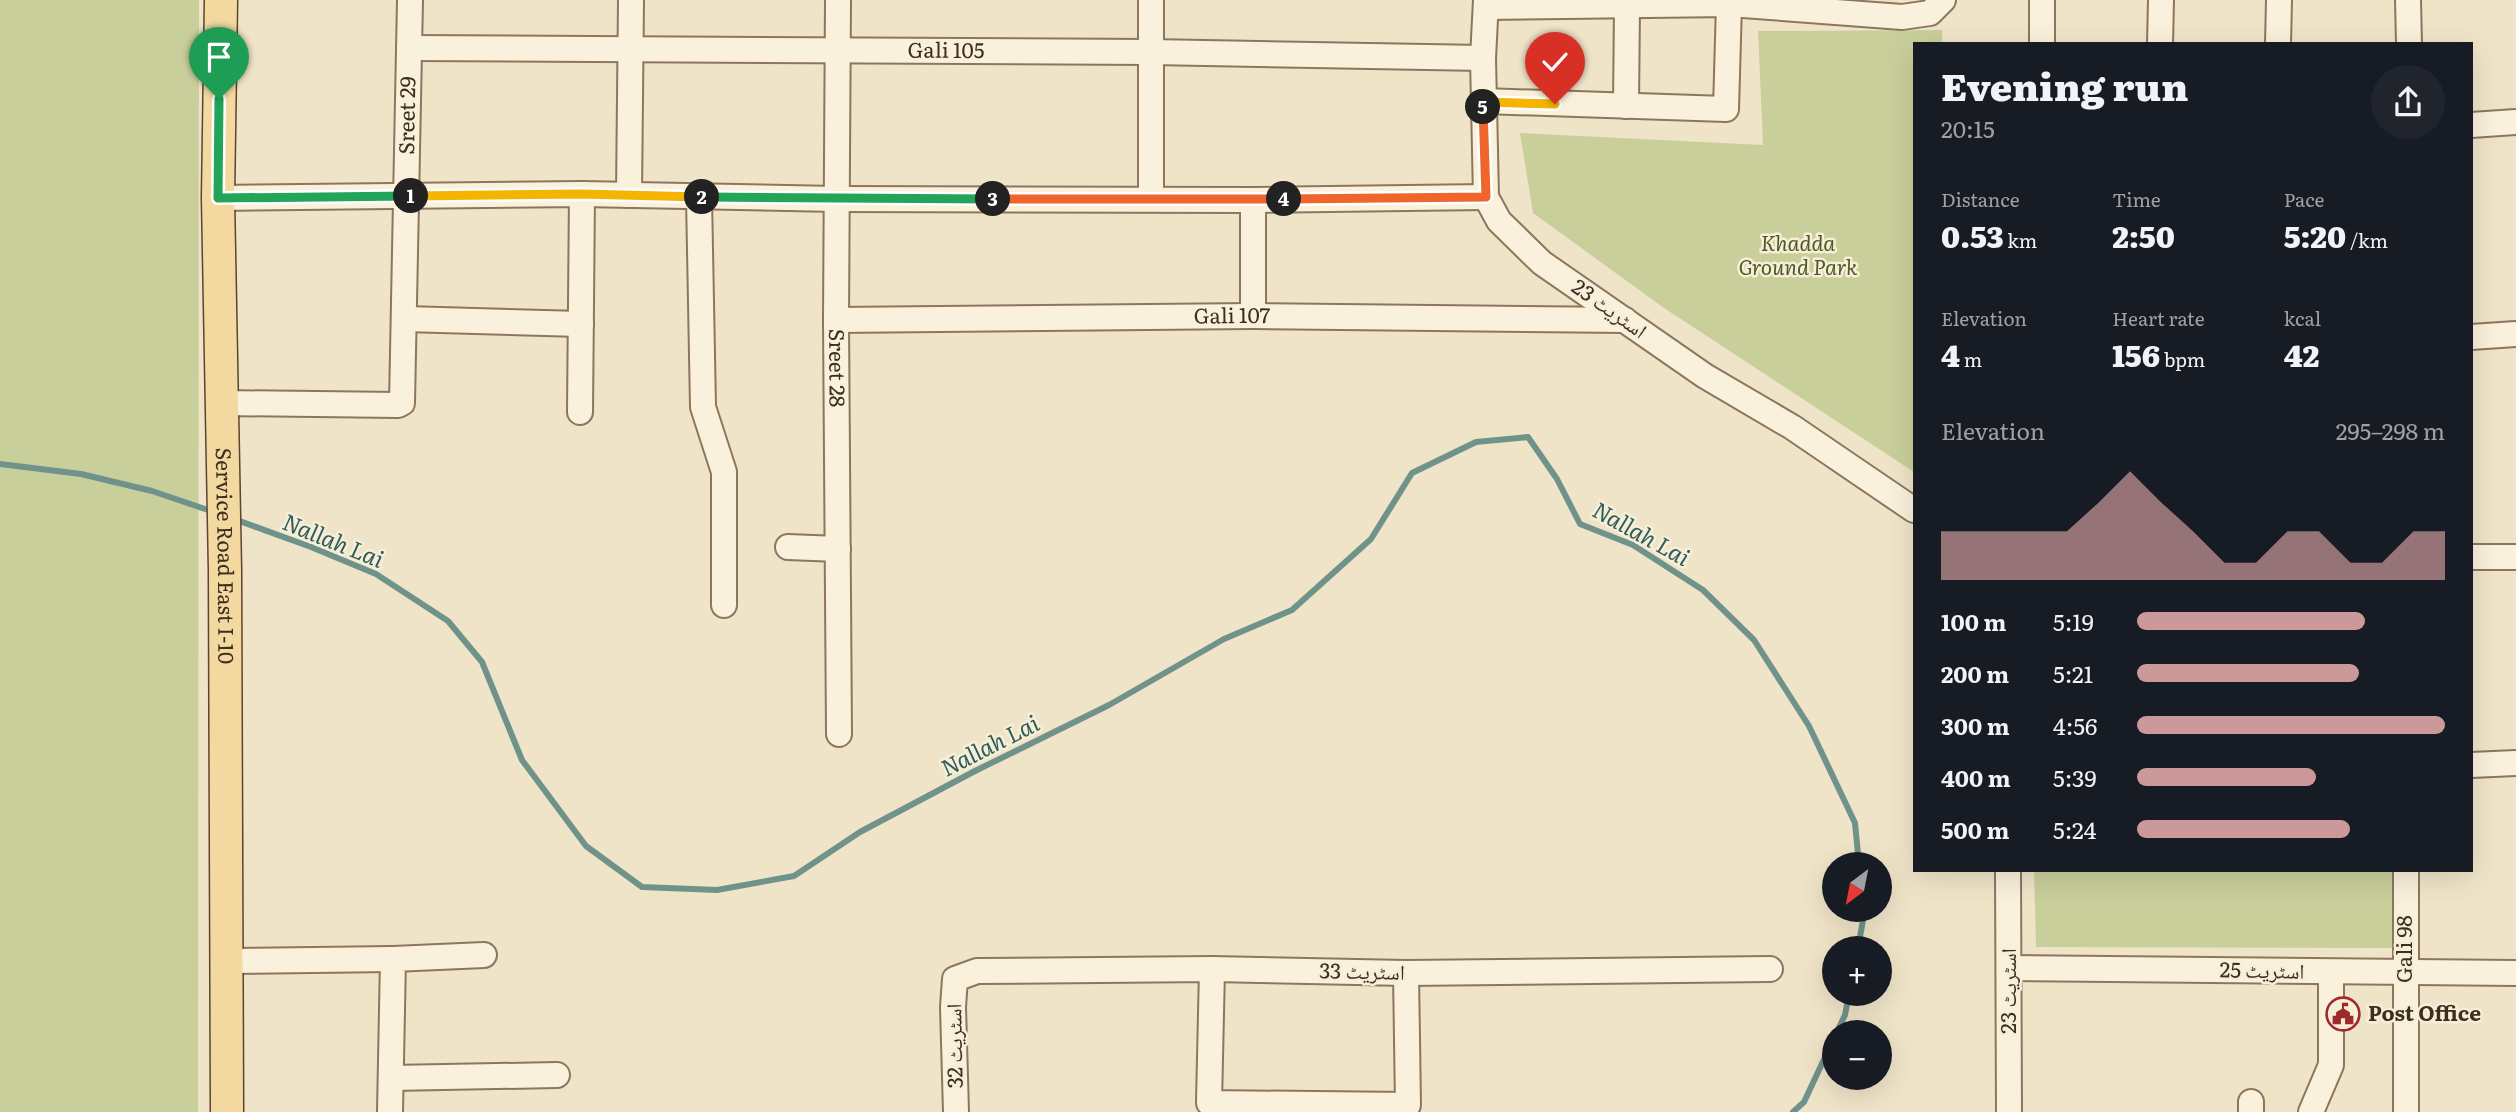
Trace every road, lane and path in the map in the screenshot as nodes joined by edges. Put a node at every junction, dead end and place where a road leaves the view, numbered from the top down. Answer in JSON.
{"nodes":[{"id":1,"x":221,"y":0,"type":"edge"},
{"id":2,"x":410,"y":0,"type":"edge"},
{"id":3,"x":631,"y":0,"type":"edge"},
{"id":4,"x":838,"y":0,"type":"edge"},
{"id":5,"x":1151,"y":0,"type":"edge"},
{"id":6,"x":1943,"y":0,"type":"edge"},
{"id":7,"x":2042,"y":0,"type":"edge"},
{"id":8,"x":2161,"y":0,"type":"edge"},
{"id":9,"x":2279,"y":0,"type":"edge"},
{"id":10,"x":2408,"y":0,"type":"edge"},
{"id":11,"x":1486,"y":3,"type":"edge"},
{"id":12,"x":1718,"y":3,"type":"edge"},
{"id":13,"x":1627,"y":6,"type":"junction"},
{"id":14,"x":2042,"y":42,"type":"edge"},
{"id":15,"x":2160,"y":42,"type":"edge"},
{"id":16,"x":2278,"y":42,"type":"edge"},
{"id":17,"x":2409,"y":42,"type":"edge"},
{"id":18,"x":631,"y":47,"type":"junction"},
{"id":19,"x":410,"y":48,"type":"junction"},
{"id":20,"x":837,"y":50,"type":"junction"},
{"id":21,"x":1151,"y":52,"type":"junction"},
{"id":22,"x":1483,"y":58,"type":"junction"},
{"id":23,"x":1483,"y":102,"type":"junction"},
{"id":24,"x":1626,"y":107,"type":"junction"},
{"id":25,"x":2516,"y":122,"type":"edge"},
{"id":26,"x":2473,"y":125,"type":"edge"},
{"id":27,"x":582,"y":194,"type":"junction"},
{"id":28,"x":629,"y":195,"type":"junction"},
{"id":29,"x":407,"y":196,"type":"junction"},
{"id":30,"x":699,"y":197,"type":"junction"},
{"id":31,"x":1486,"y":197,"type":"junction"},
{"id":32,"x":218,"y":198,"type":"junction"},
{"id":33,"x":837,"y":199,"type":"junction"},
{"id":34,"x":1151,"y":199,"type":"junction"},
{"id":35,"x":1253,"y":200,"type":"junction"},
{"id":36,"x":1253,"y":316,"type":"junction"},
{"id":37,"x":405,"y":319,"type":"junction"},
{"id":38,"x":836,"y":320,"type":"junction"},
{"id":39,"x":1625,"y":320,"type":"junction"},
{"id":40,"x":581,"y":324,"type":"junction"},
{"id":41,"x":2516,"y":334,"type":"edge"},
{"id":42,"x":2473,"y":337,"type":"edge"},
{"id":43,"x":221,"y":403,"type":"junction"},
{"id":44,"x":580,"y":412,"type":"dead end"},
{"id":45,"x":1913,"y":509,"type":"edge"},
{"id":46,"x":788,"y":547,"type":"dead end"},
{"id":47,"x":838,"y":549,"type":"junction"},
{"id":48,"x":2473,"y":556,"type":"edge"},
{"id":49,"x":2516,"y":557,"type":"edge"},
{"id":50,"x":724,"y":605,"type":"dead end"},
{"id":51,"x":839,"y":734,"type":"dead end"},
{"id":52,"x":2516,"y":763,"type":"edge"},
{"id":53,"x":2473,"y":765,"type":"edge"},
{"id":54,"x":2008,"y":872,"type":"edge"},
{"id":55,"x":2406,"y":872,"type":"edge"},
{"id":56,"x":484,"y":955,"type":"dead end"},
{"id":57,"x":393,"y":959,"type":"junction"},
{"id":58,"x":226,"y":961,"type":"junction"},
{"id":59,"x":2009,"y":968,"type":"junction"},
{"id":60,"x":1212,"y":969,"type":"junction"},
{"id":61,"x":1770,"y":969,"type":"dead end"},
{"id":62,"x":2404,"y":971,"type":"junction"},
{"id":63,"x":2330,"y":972,"type":"junction"},
{"id":64,"x":1406,"y":973,"type":"junction"},
{"id":65,"x":2516,"y":973,"type":"edge"},
{"id":66,"x":956,"y":979,"type":"joint"},
{"id":67,"x":557,"y":1075,"type":"dead end"},
{"id":68,"x":391,"y":1078,"type":"junction"},
{"id":69,"x":227,"y":1112,"type":"edge"},
{"id":70,"x":390,"y":1112,"type":"edge"},
{"id":71,"x":956,"y":1112,"type":"edge"},
{"id":72,"x":2009,"y":1112,"type":"edge"},
{"id":73,"x":2311,"y":1112,"type":"edge"},
{"id":74,"x":2406,"y":1112,"type":"edge"}],
"edges":[{"from":1,"to":32,"type":"main road","name":"Service Road East I-10"},
{"from":2,"to":19,"type":"street","name":"Sreet 29"},
{"from":3,"to":18,"type":"street"},
{"from":4,"to":20,"type":"street","name":"Sreet 28"},
{"from":5,"to":21,"type":"street"},
{"from":6,"to":12,"type":"street"},
{"from":7,"to":14,"type":"street"},
{"from":8,"to":15,"type":"street"},
{"from":9,"to":16,"type":"street"},
{"from":10,"to":17,"type":"street"},
{"from":11,"to":13,"type":"street"},
{"from":11,"to":22,"type":"street"},
{"from":12,"to":13,"type":"street"},
{"from":12,"to":24,"type":"street"},
{"from":13,"to":24,"type":"street"},
{"from":18,"to":19,"type":"street","name":"Gali 105"},
{"from":18,"to":20,"type":"street","name":"Gali 105"},
{"from":18,"to":28,"type":"street"},
{"from":19,"to":29,"type":"street","name":"Sreet 29"},
{"from":20,"to":21,"type":"street","name":"Gali 105"},
{"from":20,"to":33,"type":"street","name":"Sreet 28"},
{"from":21,"to":22,"type":"street","name":"Gali 105"},
{"from":21,"to":34,"type":"street"},
{"from":22,"to":23,"type":"street"},
{"from":23,"to":24,"type":"street"},
{"from":23,"to":31,"type":"street"},
{"from":25,"to":26,"type":"street"},
{"from":27,"to":28,"type":"street"},
{"from":27,"to":29,"type":"street"},
{"from":27,"to":40,"type":"street"},
{"from":28,"to":30,"type":"street"},
{"from":29,"to":32,"type":"street"},
{"from":29,"to":37,"type":"street","name":"Sreet 29"},
{"from":30,"to":33,"type":"street"},
{"from":30,"to":50,"type":"street"},
{"from":31,"to":35,"type":"street"},
{"from":31,"to":39,"type":"street","name":"اسٹریٹ 23"},
{"from":32,"to":43,"type":"main road","name":"Service Road East I-10"},
{"from":33,"to":34,"type":"street"},
{"from":33,"to":38,"type":"street","name":"Sreet 28"},
{"from":34,"to":35,"type":"street"},
{"from":35,"to":36,"type":"street"},
{"from":36,"to":38,"type":"street","name":"Gali 107"},
{"from":36,"to":39,"type":"street","name":"Gali 107"},
{"from":37,"to":40,"type":"street"},
{"from":37,"to":43,"type":"street","name":"Sreet 29"},
{"from":38,"to":47,"type":"street","name":"Sreet 28"},
{"from":39,"to":45,"type":"street","name":"اسٹریٹ 23"},
{"from":40,"to":44,"type":"street"},
{"from":41,"to":42,"type":"street"},
{"from":43,"to":58,"type":"main road","name":"Service Road East I-10"},
{"from":46,"to":47,"type":"street"},
{"from":47,"to":51,"type":"street","name":"Sreet 28"},
{"from":48,"to":49,"type":"street"},
{"from":52,"to":53,"type":"street"},
{"from":54,"to":59,"type":"street","name":"اسٹریٹ 23"},
{"from":55,"to":62,"type":"street","name":"Gali 98"},
{"from":56,"to":57,"type":"street"},
{"from":57,"to":58,"type":"street"},
{"from":57,"to":68,"type":"street"},
{"from":58,"to":69,"type":"main road","name":"Service Road East I-10"},
{"from":59,"to":63,"type":"street","name":"اسٹریٹ 25"},
{"from":59,"to":72,"type":"street","name":"اسٹریٹ 23"},
{"from":60,"to":64,"type":"street","name":"اسٹریٹ 33"},
{"from":60,"to":64,"type":"street"},
{"from":60,"to":66,"type":"street","name":"اسٹریٹ 33"},
{"from":61,"to":64,"type":"street","name":"اسٹریٹ 33"},
{"from":62,"to":63,"type":"street","name":"اسٹریٹ 25"},
{"from":62,"to":65,"type":"street","name":"اسٹریٹ 25"},
{"from":62,"to":74,"type":"street","name":"Gali 98"},
{"from":63,"to":73,"type":"street"},
{"from":66,"to":71,"type":"street","name":"اسٹریٹ 32"},
{"from":67,"to":68,"type":"street"},
{"from":68,"to":70,"type":"street"}]}
